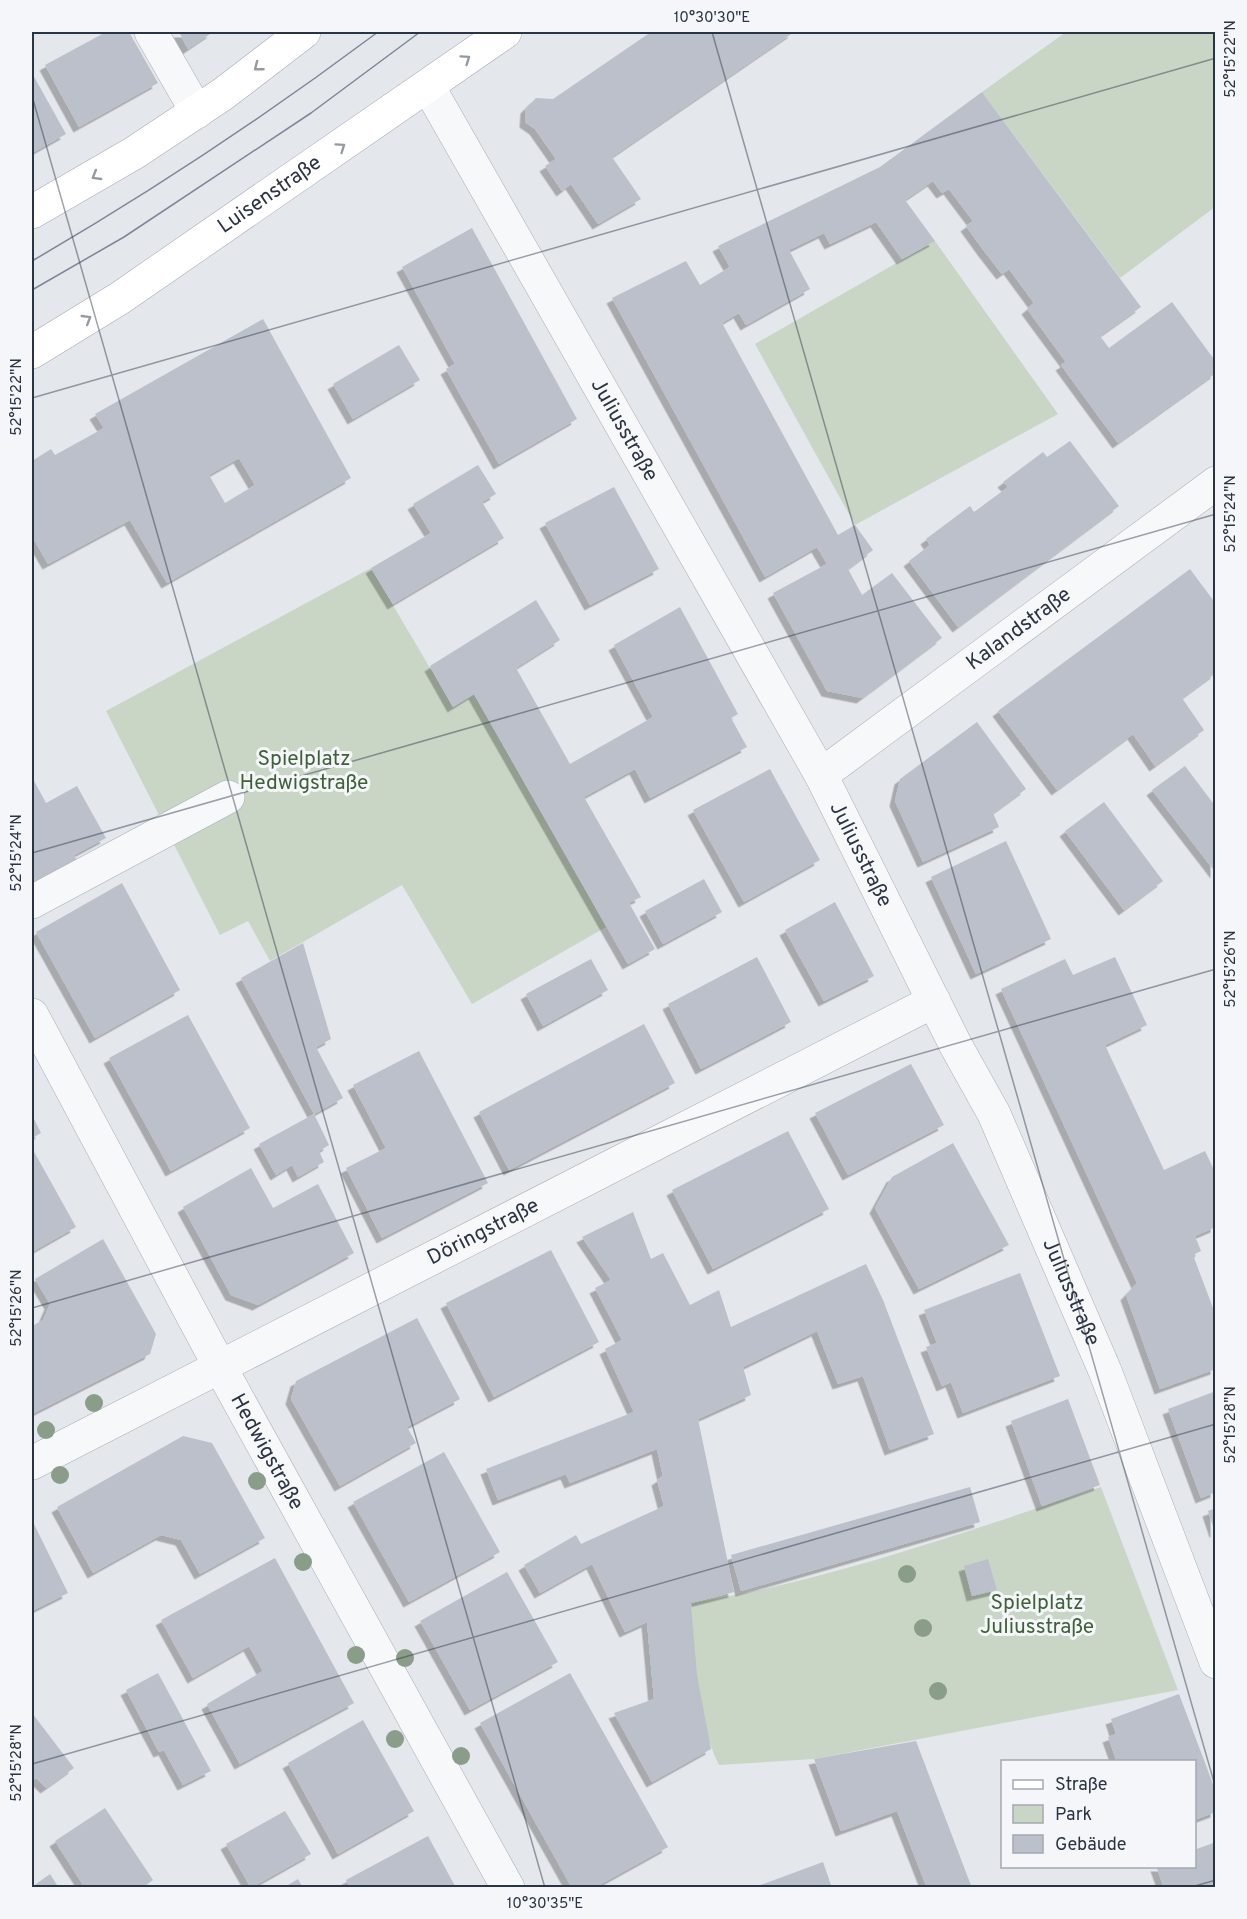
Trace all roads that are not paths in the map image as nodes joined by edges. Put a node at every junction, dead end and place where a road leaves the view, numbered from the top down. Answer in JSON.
{"nodes":[{"id":1,"x":151,"y":32,"type":"edge"},
{"id":2,"x":304,"y":32,"type":"edge"},
{"id":3,"x":505,"y":32,"type":"edge"},
{"id":4,"x":428,"y":86,"type":"junction"},
{"id":5,"x":197,"y":112,"type":"junction"},
{"id":6,"x":32,"y":212,"type":"edge"},
{"id":7,"x":32,"y":352,"type":"edge"},
{"id":8,"x":1215,"y":483,"type":"edge"},
{"id":9,"x":821,"y":775,"type":"junction"},
{"id":10,"x":228,"y":797,"type":"dead end"},
{"id":11,"x":32,"y":902,"type":"edge"},
{"id":12,"x":934,"y":1001,"type":"junction"},
{"id":13,"x":32,"y":1016,"type":"edge"},
{"id":14,"x":220,"y":1367,"type":"junction"},
{"id":15,"x":32,"y":1462,"type":"edge"},
{"id":16,"x":1215,"y":1662,"type":"edge"},
{"id":17,"x":508,"y":1887,"type":"edge"}],
"edges":[{"from":1,"to":5,"type":"street"},
{"from":2,"to":5,"type":"main road","one_way":true},
{"from":4,"to":3,"type":"main road","name":"Luisenstraße","one_way":true},
{"from":7,"to":4,"type":"main road","name":"Luisenstraße","one_way":true},
{"from":4,"to":9,"type":"street","name":"Juliusstraße"},
{"from":5,"to":6,"type":"main road","one_way":true},
{"from":8,"to":9,"type":"street","name":"Kalandstraße"},
{"from":9,"to":12,"type":"street","name":"Juliusstraße"},
{"from":10,"to":11,"type":"street"},
{"from":12,"to":14,"type":"street","name":"Döringstraße"},
{"from":12,"to":16,"type":"street","name":"Juliusstraße"},
{"from":13,"to":14,"type":"street","name":"Hedwigstraße"},
{"from":14,"to":15,"type":"street","name":"Döringstraße"},
{"from":14,"to":17,"type":"street","name":"Hedwigstraße"}]}
